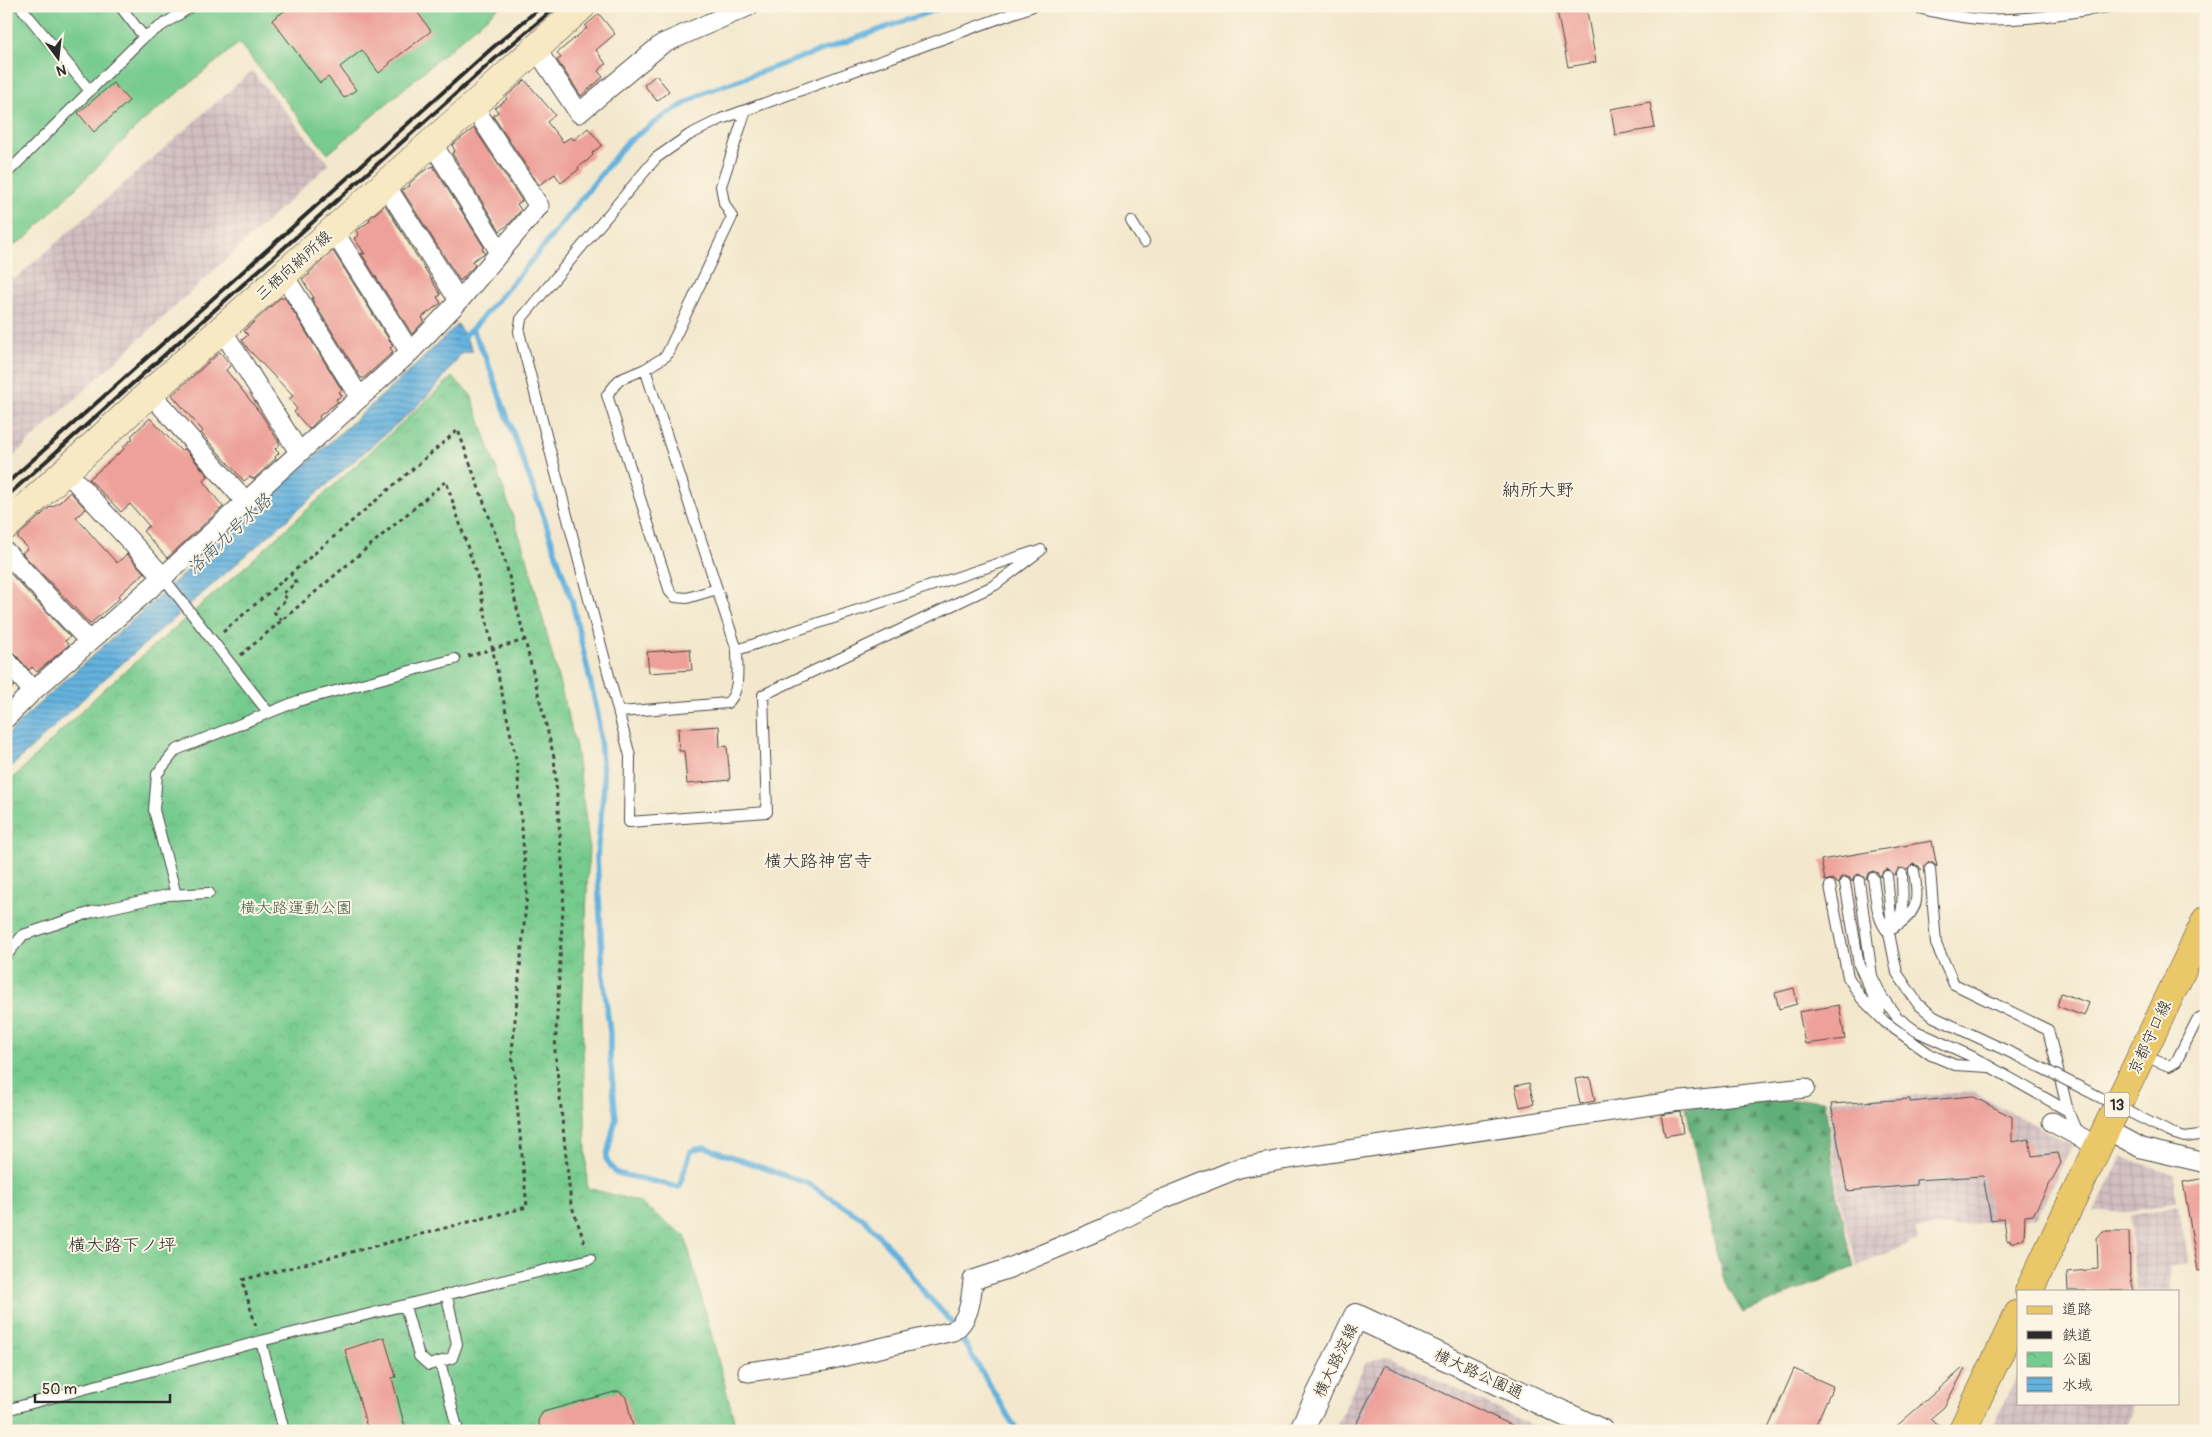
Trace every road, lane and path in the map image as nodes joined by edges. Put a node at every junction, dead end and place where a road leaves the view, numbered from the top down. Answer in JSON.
{"nodes":[{"id":1,"x":20,"y":6,"type":"edge"},
{"id":2,"x":120,"y":6,"type":"edge"},
{"id":3,"x":192,"y":6,"type":"edge"},
{"id":4,"x":582,"y":6,"type":"edge"},
{"id":5,"x":749,"y":6,"type":"edge"},
{"id":6,"x":1033,"y":6,"type":"edge"},
{"id":7,"x":1911,"y":6,"type":"edge"},
{"id":8,"x":2116,"y":6,"type":"edge"},
{"id":9,"x":144,"y":37,"type":"junction"},
{"id":10,"x":536,"y":49,"type":"junction"},
{"id":11,"x":90,"y":91,"type":"junction"},
{"id":12,"x":473,"y":106,"type":"junction"},
{"id":13,"x":746,"y":110,"type":"junction"},
{"id":14,"x":432,"y":143,"type":"junction"},
{"id":15,"x":6,"y":174,"type":"edge"},
{"id":16,"x":385,"y":184,"type":"junction"},
{"id":17,"x":1131,"y":221,"type":"dead end"},
{"id":18,"x":333,"y":230,"type":"junction"},
{"id":19,"x":1144,"y":242,"type":"dead end"},
{"id":20,"x":500,"y":252,"type":"junction"},
{"id":21,"x":282,"y":274,"type":"junction"},
{"id":22,"x":460,"y":301,"type":"junction"},
{"id":23,"x":222,"y":330,"type":"junction"},
{"id":24,"x":410,"y":352,"type":"junction"},
{"id":25,"x":644,"y":369,"type":"junction"},
{"id":26,"x":150,"y":393,"type":"junction"},
{"id":27,"x":360,"y":398,"type":"junction"},
{"id":28,"x":299,"y":452,"type":"junction"},
{"id":29,"x":66,"y":471,"type":"junction"},
{"id":30,"x":246,"y":502,"type":"junction"},
{"id":31,"x":6,"y":526,"type":"edge"},
{"id":32,"x":6,"y":552,"type":"edge"},
{"id":33,"x":290,"y":575,"type":"junction"},
{"id":34,"x":166,"y":582,"type":"junction"},
{"id":35,"x":717,"y":589,"type":"junction"},
{"id":36,"x":282,"y":620,"type":"junction"},
{"id":37,"x":525,"y":640,"type":"junction"},
{"id":38,"x":89,"y":641,"type":"junction"},
{"id":39,"x":214,"y":641,"type":"junction"},
{"id":40,"x":493,"y":650,"type":"junction"},
{"id":41,"x":737,"y":650,"type":"junction"},
{"id":42,"x":455,"y":659,"type":"joint"},
{"id":43,"x":6,"y":660,"type":"edge"},
{"id":44,"x":231,"y":663,"type":"junction"},
{"id":45,"x":33,"y":691,"type":"junction"},
{"id":46,"x":268,"y":712,"type":"junction"},
{"id":47,"x":620,"y":712,"type":"junction"},
{"id":48,"x":6,"y":718,"type":"edge"},
{"id":49,"x":1930,"y":868,"type":"dead end"},
{"id":50,"x":1914,"y":871,"type":"dead end"},
{"id":51,"x":1902,"y":874,"type":"dead end"},
{"id":52,"x":1887,"y":876,"type":"dead end"},
{"id":53,"x":1873,"y":878,"type":"dead end"},
{"id":54,"x":1859,"y":881,"type":"dead end"},
{"id":55,"x":1845,"y":883,"type":"dead end"},
{"id":56,"x":1830,"y":886,"type":"dead end"},
{"id":57,"x":208,"y":893,"type":"dead end"},
{"id":58,"x":176,"y":895,"type":"junction"},
{"id":59,"x":1899,"y":924,"type":"junction"},
{"id":60,"x":1889,"y":934,"type":"junction"},
{"id":61,"x":2203,"y":937,"type":"edge"},
{"id":62,"x":6,"y":956,"type":"edge"},
{"id":63,"x":2206,"y":1016,"type":"edge"},
{"id":64,"x":1886,"y":1022,"type":"junction"},
{"id":65,"x":2152,"y":1059,"type":"junction"},
{"id":66,"x":1989,"y":1067,"type":"junction"},
{"id":67,"x":1805,"y":1088,"type":"dead end"},
{"id":68,"x":2068,"y":1110,"type":"junction"},
{"id":69,"x":2052,"y":1122,"type":"dead end"},
{"id":70,"x":2206,"y":1134,"type":"edge"},
{"id":71,"x":2094,"y":1138,"type":"junction"},
{"id":72,"x":2206,"y":1163,"type":"edge"},
{"id":73,"x":590,"y":1259,"type":"joint"},
{"id":74,"x":2029,"y":1290,"type":"edge"},
{"id":75,"x":447,"y":1296,"type":"junction"},
{"id":76,"x":405,"y":1306,"type":"junction"},
{"id":77,"x":1356,"y":1316,"type":"joint"},
{"id":78,"x":2017,"y":1316,"type":"edge"},
{"id":79,"x":260,"y":1341,"type":"junction"},
{"id":80,"x":440,"y":1362,"type":"junction"},
{"id":81,"x":748,"y":1372,"type":"dead end"},
{"id":82,"x":6,"y":1410,"type":"edge"},
{"id":83,"x":284,"y":1431,"type":"edge"},
{"id":84,"x":458,"y":1431,"type":"edge"},
{"id":85,"x":1301,"y":1431,"type":"edge"},
{"id":86,"x":1601,"y":1431,"type":"edge"},
{"id":87,"x":1962,"y":1431,"type":"edge"}],
"edges":[{"from":1,"to":11,"type":"lane"},
{"from":2,"to":9,"type":"lane"},
{"from":3,"to":9,"type":"lane"},
{"from":4,"to":10,"type":"main road","name":"三栖向納所線"},
{"from":5,"to":10,"type":"street"},
{"from":6,"to":13,"type":"lane"},
{"from":7,"to":8,"type":"lane"},
{"from":9,"to":11,"type":"lane"},
{"from":10,"to":12,"type":"main road","name":"三栖向納所線"},
{"from":11,"to":15,"type":"lane"},
{"from":12,"to":14,"type":"main road","name":"三栖向納所線"},
{"from":12,"to":20,"type":"street"},
{"from":13,"to":25,"type":"lane"},
{"from":13,"to":47,"type":"lane"},
{"from":14,"to":16,"type":"main road","name":"三栖向納所線"},
{"from":14,"to":20,"type":"street"},
{"from":16,"to":18,"type":"main road","name":"三栖向納所線"},
{"from":16,"to":22,"type":"street"},
{"from":17,"to":19,"type":"lane"},
{"from":18,"to":21,"type":"main road","name":"三栖向納所線"},
{"from":18,"to":24,"type":"street"},
{"from":20,"to":22,"type":"street"},
{"from":21,"to":23,"type":"main road","name":"三栖向納所線"},
{"from":21,"to":27,"type":"street"},
{"from":22,"to":24,"type":"street"},
{"from":23,"to":26,"type":"main road","name":"三栖向納所線"},
{"from":23,"to":28,"type":"street"},
{"from":24,"to":27,"type":"street"},
{"from":25,"to":35,"type":"lane"},
{"from":25,"to":35,"type":"lane"},
{"from":26,"to":29,"type":"main road","name":"三栖向納所線"},
{"from":26,"to":30,"type":"street"},
{"from":27,"to":28,"type":"street"},
{"from":28,"to":30,"type":"street"},
{"from":29,"to":31,"type":"main road","name":"三栖向納所線"},
{"from":29,"to":34,"type":"street"},
{"from":30,"to":34,"type":"street"},
{"from":32,"to":38,"type":"street"},
{"from":33,"to":36,"type":"path"},
{"from":33,"to":37,"type":"path"},
{"from":33,"to":39,"type":"path"},
{"from":34,"to":38,"type":"street"},
{"from":34,"to":39,"type":"lane"},
{"from":35,"to":41,"type":"lane"},
{"from":36,"to":40,"type":"path"},
{"from":36,"to":44,"type":"path"},
{"from":37,"to":40,"type":"path"},
{"from":37,"to":73,"type":"path"},
{"from":38,"to":45,"type":"street"},
{"from":39,"to":44,"type":"lane"},
{"from":40,"to":42,"type":"path"},
{"from":40,"to":79,"type":"path"},
{"from":41,"to":47,"type":"lane"},
{"from":41,"to":47,"type":"lane"},
{"from":42,"to":46,"type":"lane"},
{"from":43,"to":45,"type":"street"},
{"from":44,"to":46,"type":"lane"},
{"from":45,"to":48,"type":"street"},
{"from":46,"to":58,"type":"lane"},
{"from":49,"to":68,"type":"lane"},
{"from":50,"to":59,"type":"lane"},
{"from":51,"to":59,"type":"lane"},
{"from":52,"to":60,"type":"lane"},
{"from":53,"to":60,"type":"lane"},
{"from":54,"to":66,"type":"lane"},
{"from":55,"to":64,"type":"lane"},
{"from":56,"to":64,"type":"lane"},
{"from":57,"to":58,"type":"lane"},
{"from":58,"to":62,"type":"lane"},
{"from":59,"to":60,"type":"lane"},
{"from":60,"to":70,"type":"lane","bridge":true},
{"from":61,"to":65,"type":"main road","name":"京都守口線","number":"13"},
{"from":63,"to":65,"type":"lane"},
{"from":64,"to":66,"type":"lane"},
{"from":65,"to":71,"type":"main road","name":"京都守口線","number":"13"},
{"from":66,"to":68,"type":"lane"},
{"from":67,"to":81,"type":"street"},
{"from":68,"to":71,"type":"lane"},
{"from":69,"to":71,"type":"street"},
{"from":71,"to":72,"type":"street"},
{"from":71,"to":74,"type":"main road","name":"京都守口線","number":"13"},
{"from":73,"to":75,"type":"lane"},
{"from":75,"to":76,"type":"lane"},
{"from":75,"to":80,"type":"lane"},
{"from":76,"to":79,"type":"lane"},
{"from":76,"to":80,"type":"lane"},
{"from":77,"to":85,"type":"street","name":"横大路淀線"},
{"from":77,"to":86,"type":"street","name":"横大路公園通"},
{"from":78,"to":87,"type":"main road"},
{"from":79,"to":82,"type":"lane"},
{"from":79,"to":83,"type":"lane"},
{"from":80,"to":84,"type":"lane"}]}
